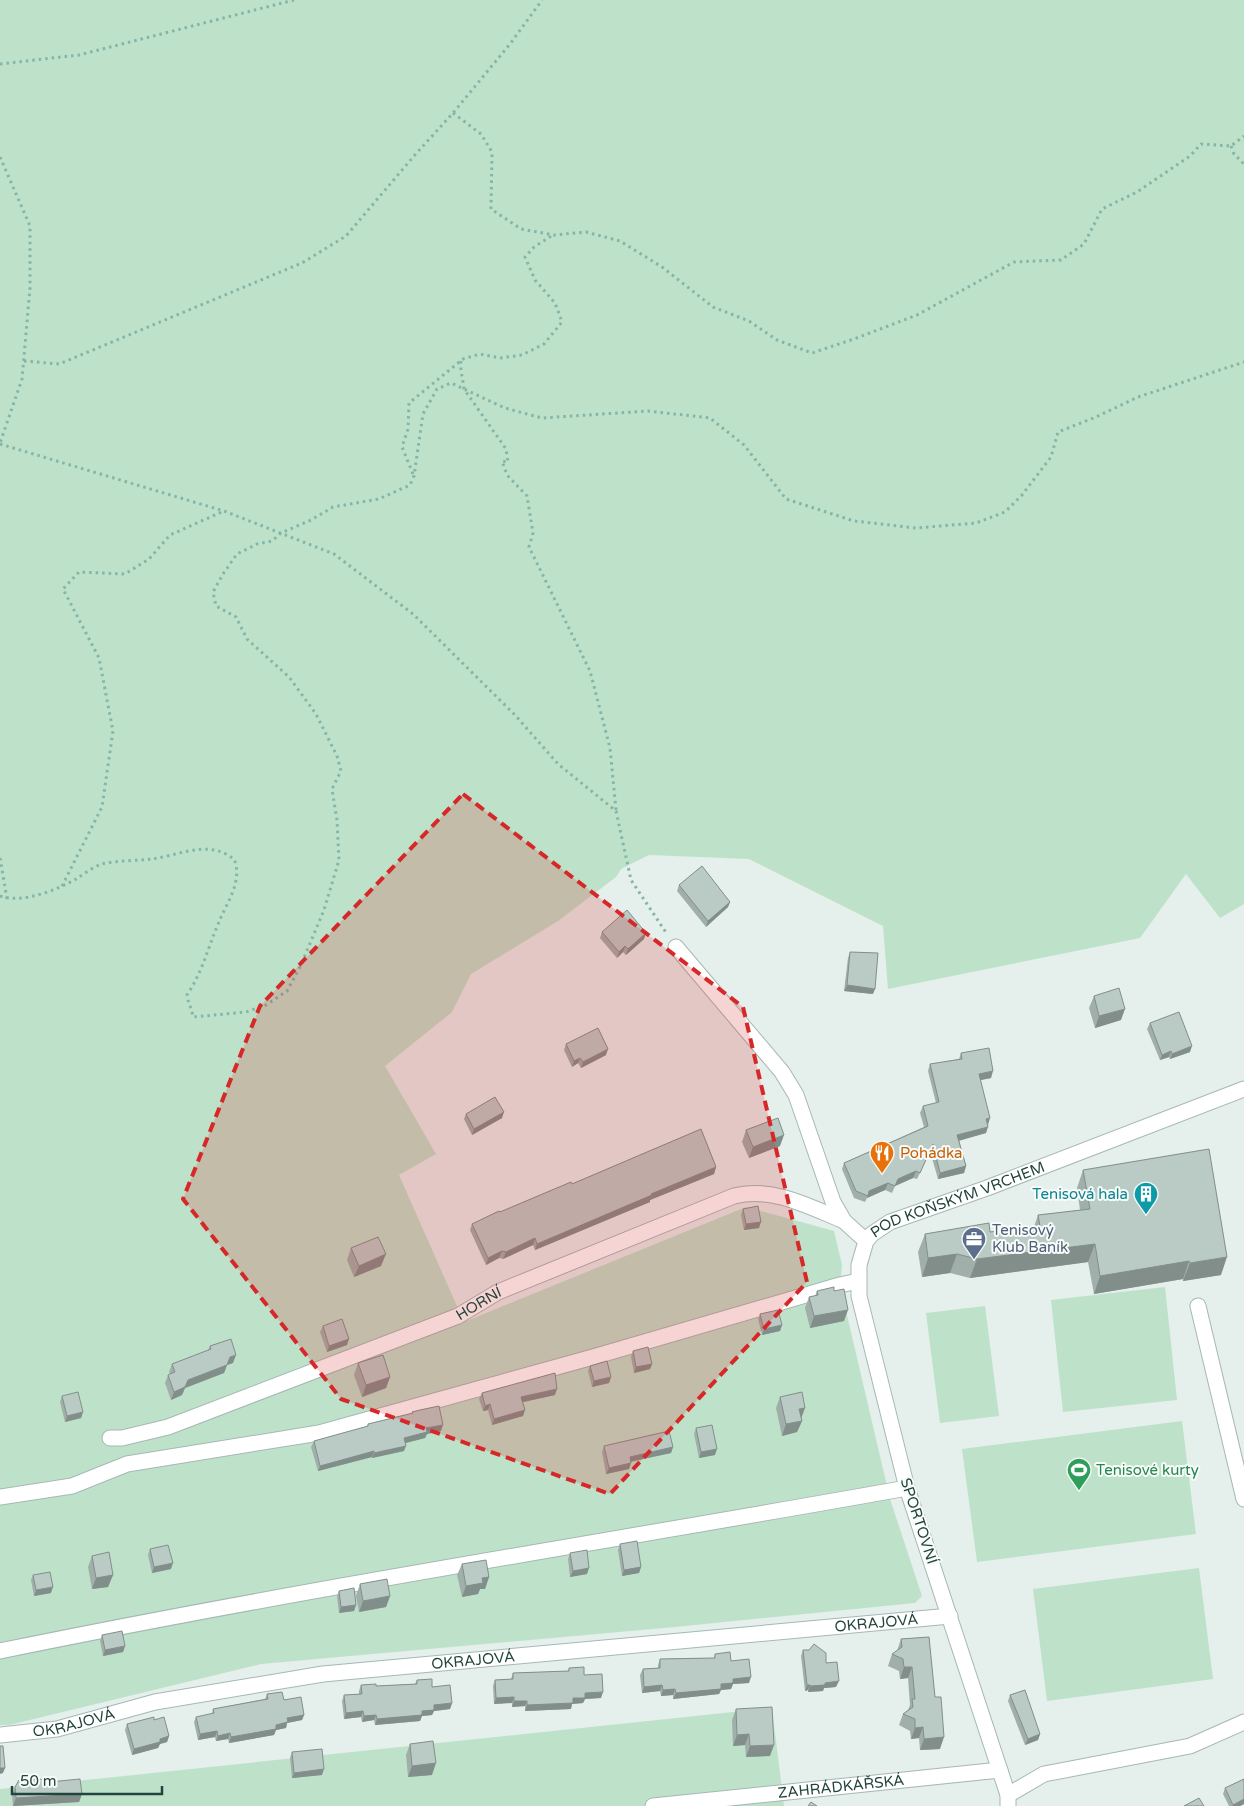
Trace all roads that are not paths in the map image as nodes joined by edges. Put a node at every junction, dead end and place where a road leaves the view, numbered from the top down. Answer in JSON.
{"nodes":[{"id":1,"x":676,"y":947,"type":"road end"},
{"id":2,"x":1244,"y":1088,"type":"edge"},
{"id":3,"x":844,"y":1221,"type":"junction"},
{"id":4,"x":866,"y":1241,"type":"junction"},
{"id":5,"x":858,"y":1281,"type":"junction"},
{"id":6,"x":1198,"y":1306,"type":"dead end"},
{"id":7,"x":110,"y":1438,"type":"dead end"},
{"id":8,"x":907,"y":1488,"type":"junction"},
{"id":9,"x":0,"y":1497,"type":"edge"},
{"id":10,"x":1244,"y":1499,"type":"edge"},
{"id":11,"x":950,"y":1616,"type":"junction"},
{"id":12,"x":0,"y":1651,"type":"edge"},
{"id":13,"x":1244,"y":1722,"type":"edge"},
{"id":14,"x":0,"y":1735,"type":"edge"},
{"id":15,"x":1000,"y":1770,"type":"junction"},
{"id":16,"x":1008,"y":1801,"type":"edge"},
{"id":17,"x":653,"y":1806,"type":"edge"}],
"edges":[{"from":1,"to":3,"type":"street","name":"POD KOŇSKÝM VRCHEM"},
{"from":2,"to":4,"type":"street","name":"POD KOŇSKÝM VRCHEM"},
{"from":3,"to":4,"type":"street","name":"POD KOŇSKÝM VRCHEM"},
{"from":3,"to":7,"type":"street","name":"HORNÍ"},
{"from":4,"to":5,"type":"street","name":"SPORTOVNÍ"},
{"from":5,"to":8,"type":"street","name":"SPORTOVNÍ"},
{"from":5,"to":9,"type":"street"},
{"from":6,"to":10,"type":"street"},
{"from":8,"to":11,"type":"street","name":"SPORTOVNÍ"},
{"from":8,"to":12,"type":"street"},
{"from":11,"to":14,"type":"street","name":"OKRAJOVÁ"},
{"from":11,"to":15,"type":"street","name":"SPORTOVNÍ"},
{"from":13,"to":16,"type":"street","name":"SPORTOVNÍ"},
{"from":15,"to":16,"type":"street","name":"SPORTOVNÍ"},
{"from":15,"to":17,"type":"street","name":"ZAHRÁDKÁŘSKÁ"}]}
